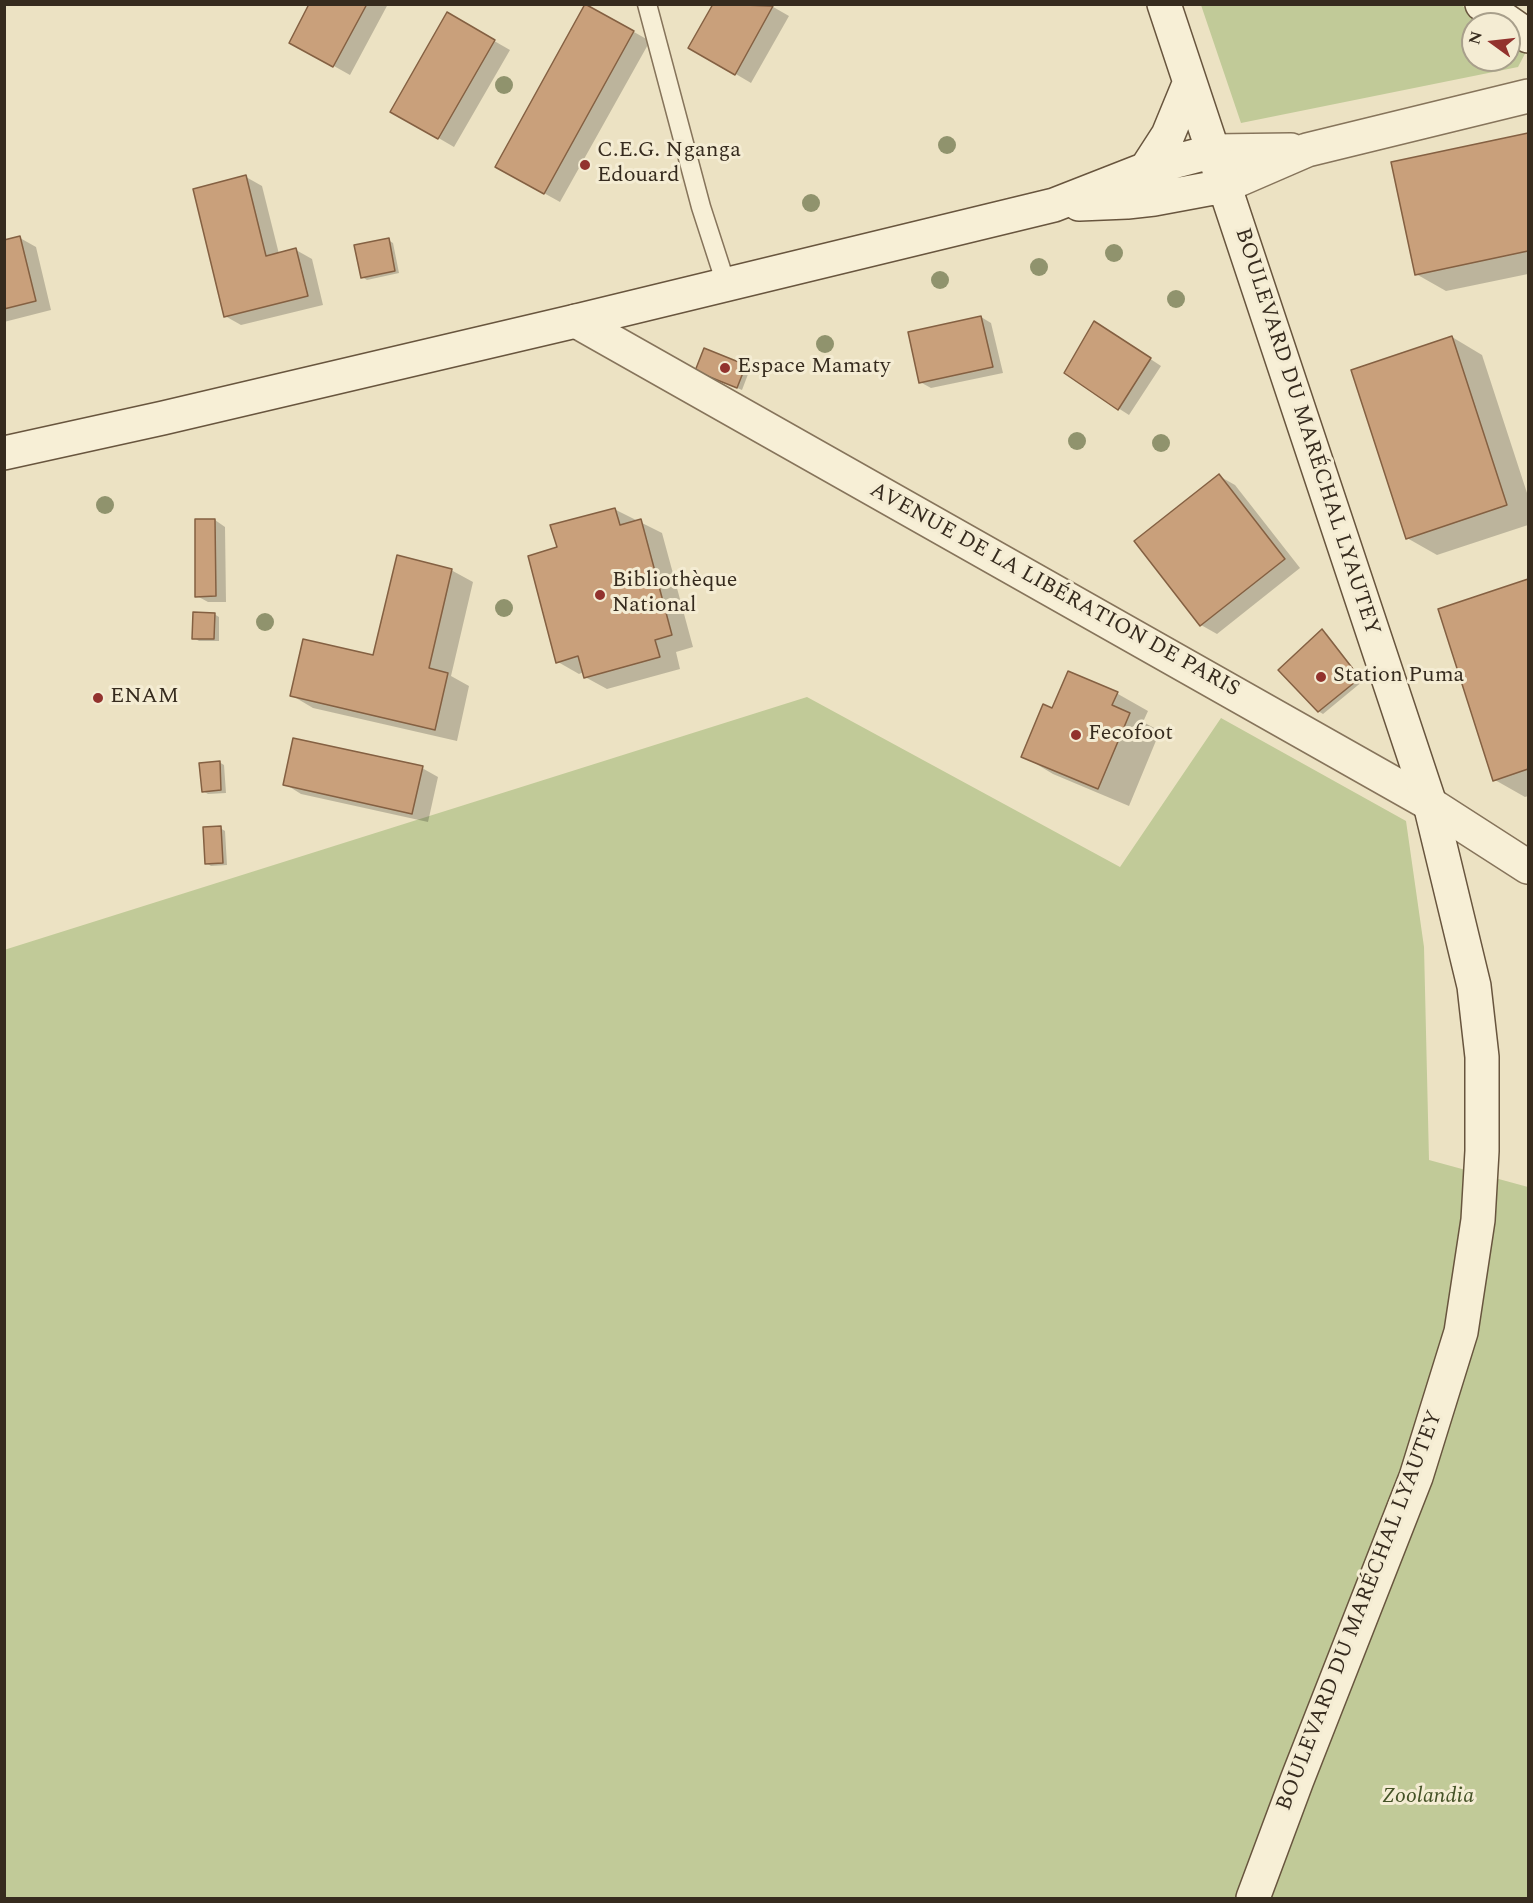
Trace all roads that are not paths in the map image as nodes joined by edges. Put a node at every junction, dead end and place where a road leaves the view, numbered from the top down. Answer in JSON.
{"nodes":[{"id":1,"x":647,"y":4,"type":"edge"},
{"id":2,"x":1164,"y":4,"type":"edge"},
{"id":3,"x":1482,"y":4,"type":"edge"},
{"id":4,"x":1528,"y":36,"type":"edge"},
{"id":5,"x":1189,"y":84,"type":"junction"},
{"id":6,"x":1528,"y":96,"type":"edge"},
{"id":7,"x":1307,"y":150,"type":"junction"},
{"id":8,"x":1214,"y":151,"type":"junction"},
{"id":9,"x":1146,"y":169,"type":"junction"},
{"id":10,"x":1224,"y":186,"type":"junction"},
{"id":11,"x":1054,"y":205,"type":"junction"},
{"id":12,"x":726,"y":284,"type":"junction"},
{"id":13,"x":576,"y":321,"type":"junction"},
{"id":14,"x":4,"y":453,"type":"edge"},
{"id":15,"x":1431,"y":804,"type":"junction"},
{"id":16,"x":1528,"y":867,"type":"edge"},
{"id":17,"x":1253,"y":1899,"type":"edge"}],
"edges":[{"from":1,"to":12,"type":"lane"},
{"from":2,"to":5,"type":"main road","name":"BOULEVARD DU MARÉCHAL LYAUTEY"},
{"from":3,"to":4,"type":"main road"},
{"from":5,"to":8,"type":"main road","name":"BOULEVARD DU MARÉCHAL LYAUTEY"},
{"from":5,"to":9,"type":"main road"},
{"from":6,"to":7,"type":"main road"},
{"from":7,"to":8,"type":"main road"},
{"from":7,"to":10,"type":"main road"},
{"from":8,"to":9,"type":"main road"},
{"from":8,"to":10,"type":"main road","name":"BOULEVARD DU MARÉCHAL LYAUTEY"},
{"from":9,"to":11,"type":"main road"},
{"from":10,"to":11,"type":"main road"},
{"from":10,"to":15,"type":"main road","name":"BOULEVARD DU MARÉCHAL LYAUTEY"},
{"from":11,"to":12,"type":"main road"},
{"from":12,"to":13,"type":"main road"},
{"from":13,"to":14,"type":"main road"},
{"from":13,"to":15,"type":"main road","name":"AVENUE DE LA LIBÉRATION DE PARIS"},
{"from":15,"to":16,"type":"main road","name":"AVENUE DE LA LIBÉRATION DE PARIS"},
{"from":15,"to":17,"type":"main road","name":"BOULEVARD DU MARÉCHAL LYAUTEY"}]}
